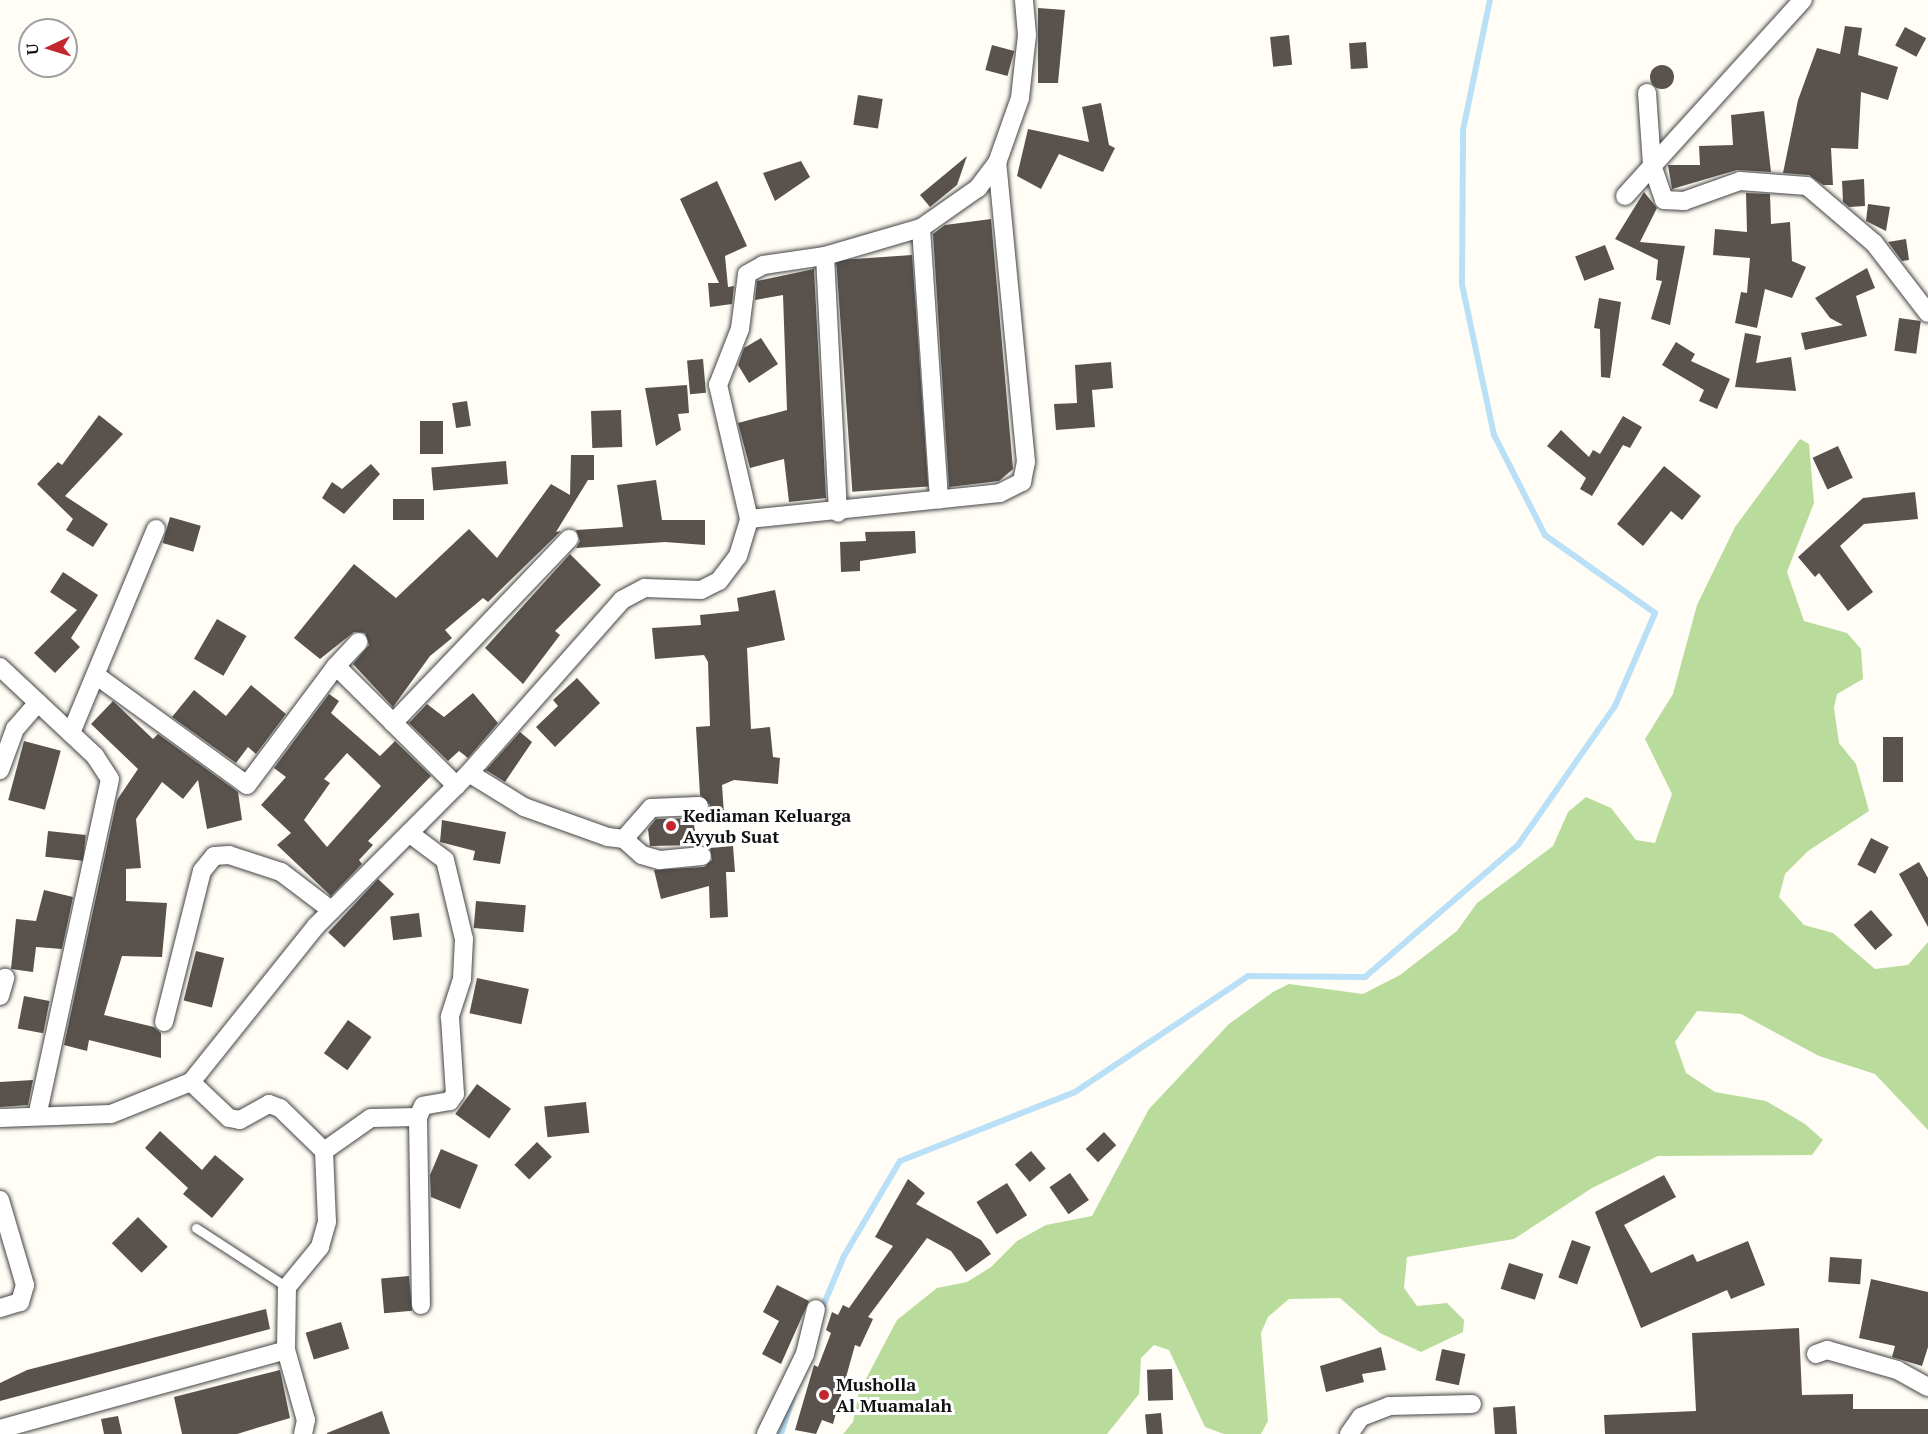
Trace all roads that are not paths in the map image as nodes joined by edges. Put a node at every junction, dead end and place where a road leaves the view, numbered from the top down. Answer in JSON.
{"nodes":[{"id":1,"x":1024,"y":0,"type":"edge"},
{"id":2,"x":1803,"y":0,"type":"edge"},
{"id":3,"x":1647,"y":93,"type":"dead end"},
{"id":4,"x":997,"y":163,"type":"junction"},
{"id":5,"x":1652,"y":165,"type":"junction"},
{"id":6,"x":1624,"y":196,"type":"dead end"},
{"id":7,"x":921,"y":228,"type":"junction"},
{"id":8,"x":825,"y":256,"type":"junction"},
{"id":9,"x":1928,"y":313,"type":"edge"},
{"id":10,"x":939,"y":500,"type":"junction"},
{"id":11,"x":838,"y":513,"type":"junction"},
{"id":12,"x":749,"y":519,"type":"junction"},
{"id":13,"x":156,"y":529,"type":"dead end"},
{"id":14,"x":569,"y":539,"type":"dead end"},
{"id":15,"x":358,"y":642,"type":"dead end"},
{"id":16,"x":336,"y":666,"type":"junction"},
{"id":17,"x":0,"y":667,"type":"edge"},
{"id":18,"x":97,"y":676,"type":"junction"},
{"id":19,"x":38,"y":703,"type":"junction"},
{"id":20,"x":393,"y":723,"type":"junction"},
{"id":21,"x":71,"y":733,"type":"junction"},
{"id":22,"x":0,"y":770,"type":"edge"},
{"id":23,"x":463,"y":779,"type":"junction"},
{"id":24,"x":699,"y":806,"type":"dead end"},
{"id":25,"x":409,"y":833,"type":"junction"},
{"id":26,"x":624,"y":838,"type":"junction"},
{"id":27,"x":702,"y":856,"type":"dead end"},
{"id":28,"x":331,"y":910,"type":"junction"},
{"id":29,"x":5,"y":978,"type":"dead end"},
{"id":30,"x":0,"y":996,"type":"edge"},
{"id":31,"x":164,"y":1022,"type":"dead end"},
{"id":32,"x":190,"y":1082,"type":"junction"},
{"id":33,"x":37,"y":1116,"type":"junction"},
{"id":34,"x":418,"y":1117,"type":"junction"},
{"id":35,"x":0,"y":1118,"type":"edge"},
{"id":36,"x":324,"y":1151,"type":"junction"},
{"id":37,"x":0,"y":1200,"type":"edge"},
{"id":38,"x":196,"y":1228,"type":"dead end"},
{"id":39,"x":287,"y":1287,"type":"junction"},
{"id":40,"x":421,"y":1305,"type":"dead end"},
{"id":41,"x":0,"y":1308,"type":"edge"},
{"id":42,"x":816,"y":1309,"type":"dead end"},
{"id":43,"x":286,"y":1350,"type":"junction"},
{"id":44,"x":1816,"y":1354,"type":"dead end"},
{"id":45,"x":1928,"y":1387,"type":"edge"},
{"id":46,"x":1472,"y":1404,"type":"dead end"},
{"id":47,"x":0,"y":1429,"type":"edge"},
{"id":48,"x":303,"y":1434,"type":"edge"},
{"id":49,"x":766,"y":1434,"type":"edge"},
{"id":50,"x":1349,"y":1434,"type":"edge"}],
"edges":[{"from":1,"to":4,"type":"street"},
{"from":2,"to":5,"type":"street"},
{"from":3,"to":5,"type":"street"},
{"from":4,"to":7,"type":"street"},
{"from":4,"to":10,"type":"street"},
{"from":5,"to":6,"type":"street"},
{"from":5,"to":9,"type":"street"},
{"from":7,"to":8,"type":"street"},
{"from":7,"to":10,"type":"street"},
{"from":8,"to":11,"type":"street"},
{"from":8,"to":12,"type":"street"},
{"from":10,"to":11,"type":"street"},
{"from":11,"to":12,"type":"street"},
{"from":12,"to":23,"type":"street"},
{"from":13,"to":18,"type":"street"},
{"from":14,"to":20,"type":"street"},
{"from":15,"to":16,"type":"street"},
{"from":16,"to":18,"type":"street"},
{"from":16,"to":20,"type":"street"},
{"from":17,"to":19,"type":"street"},
{"from":18,"to":21,"type":"street"},
{"from":19,"to":21,"type":"street"},
{"from":19,"to":22,"type":"street"},
{"from":20,"to":23,"type":"street"},
{"from":21,"to":33,"type":"street"},
{"from":23,"to":25,"type":"street"},
{"from":23,"to":26,"type":"street"},
{"from":24,"to":26,"type":"street"},
{"from":25,"to":28,"type":"street"},
{"from":25,"to":34,"type":"street"},
{"from":26,"to":27,"type":"street"},
{"from":28,"to":31,"type":"street"},
{"from":28,"to":32,"type":"street"},
{"from":29,"to":30,"type":"street"},
{"from":32,"to":33,"type":"street"},
{"from":32,"to":36,"type":"street"},
{"from":33,"to":35,"type":"street"},
{"from":34,"to":36,"type":"street"},
{"from":34,"to":40,"type":"street"},
{"from":36,"to":39,"type":"street"},
{"from":37,"to":41,"type":"street"},
{"from":38,"to":39,"type":"lane"},
{"from":39,"to":43,"type":"street"},
{"from":42,"to":49,"type":"street"},
{"from":43,"to":47,"type":"street"},
{"from":43,"to":48,"type":"street"},
{"from":44,"to":45,"type":"street"},
{"from":46,"to":50,"type":"street"}]}
